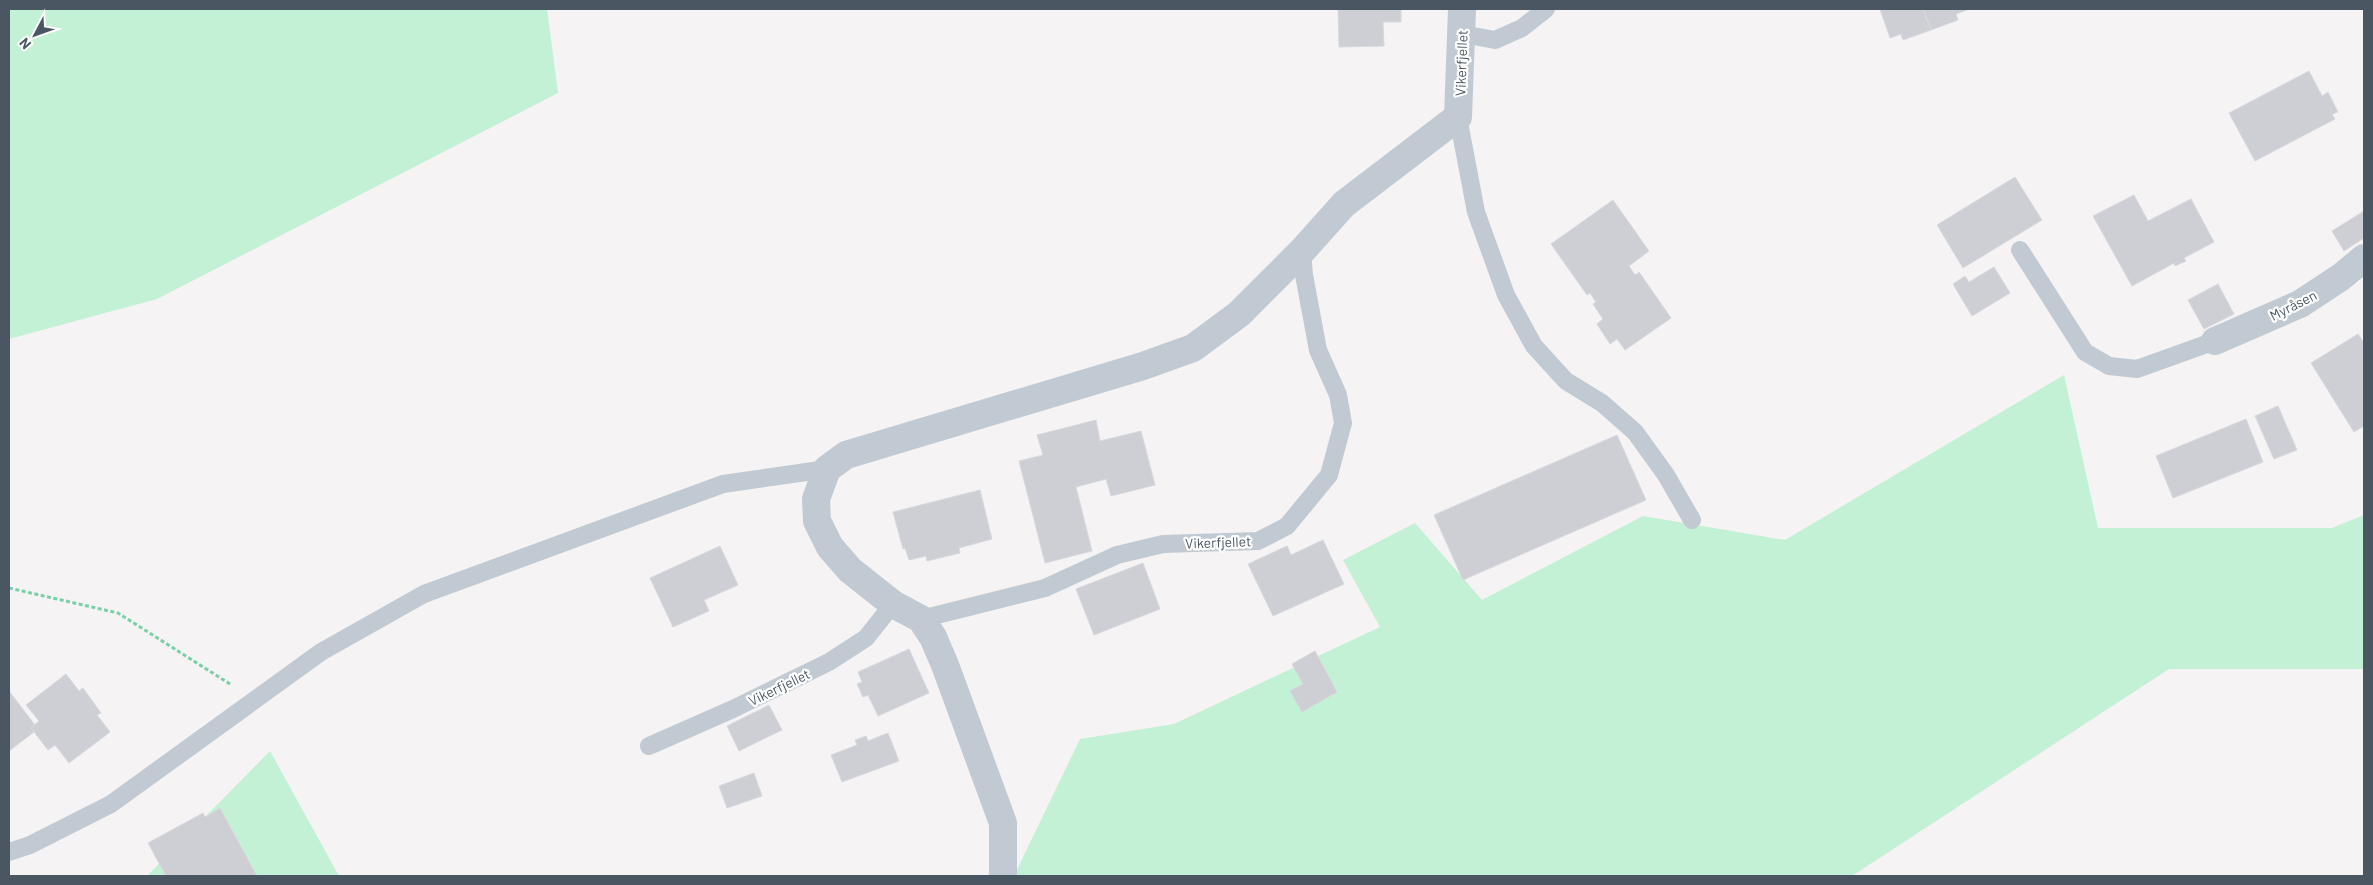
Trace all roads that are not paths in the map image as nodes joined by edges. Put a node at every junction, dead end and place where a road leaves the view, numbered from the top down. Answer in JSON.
{"nodes":[{"id":1,"x":1546,"y":9,"type":"edge"},
{"id":2,"x":1462,"y":21,"type":"edge"},
{"id":3,"x":1458,"y":117,"type":"junction"},
{"id":4,"x":2020,"y":250,"type":"dead end"},
{"id":5,"x":1302,"y":251,"type":"junction"},
{"id":6,"x":2364,"y":258,"type":"edge"},
{"id":7,"x":2215,"y":341,"type":"joint"},
{"id":8,"x":827,"y":469,"type":"junction"},
{"id":9,"x":1692,"y":520,"type":"dead end"},
{"id":10,"x":893,"y":604,"type":"junction"},
{"id":11,"x":921,"y":619,"type":"junction"},
{"id":12,"x":649,"y":746,"type":"dead end"},
{"id":13,"x":9,"y":852,"type":"edge"},
{"id":14,"x":1003,"y":876,"type":"edge"}],
"edges":[{"from":1,"to":2,"type":"lane"},
{"from":2,"to":3,"type":"street","name":"Vikerfjellet"},
{"from":3,"to":5,"type":"street"},
{"from":3,"to":9,"type":"lane"},
{"from":4,"to":7,"type":"lane"},
{"from":5,"to":8,"type":"street"},
{"from":5,"to":11,"type":"lane","name":"Vikerfjellet"},
{"from":6,"to":7,"type":"street","name":"Myråsen"},
{"from":8,"to":10,"type":"street"},
{"from":8,"to":13,"type":"lane"},
{"from":10,"to":11,"type":"street"},
{"from":10,"to":12,"type":"lane","name":"Vikerfjellet"},
{"from":11,"to":14,"type":"street"}]}
